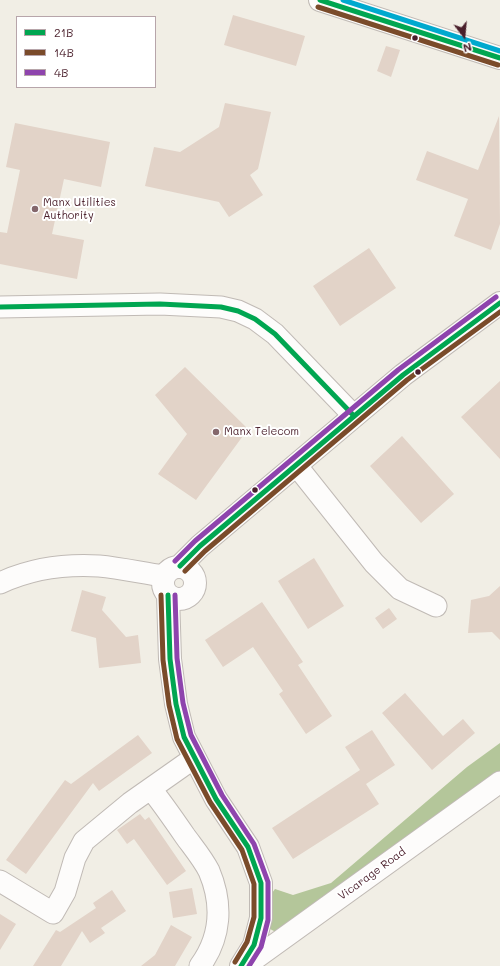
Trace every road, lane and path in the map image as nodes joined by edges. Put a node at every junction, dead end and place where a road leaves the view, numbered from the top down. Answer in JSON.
{"nodes":[{"id":1,"x":320,"y":0,"type":"edge"},
{"id":2,"x":500,"y":58,"type":"edge"},
{"id":3,"x":500,"y":303,"type":"edge"},
{"id":4,"x":0,"y":307,"type":"edge"},
{"id":5,"x":354,"y":416,"type":"junction"},
{"id":6,"x":296,"y":465,"type":"junction"},
{"id":7,"x":174,"y":582,"type":"junction"},
{"id":8,"x":0,"y":583,"type":"edge"},
{"id":9,"x":436,"y":606,"type":"dead end"},
{"id":10,"x":194,"y":758,"type":"junction"},
{"id":11,"x":500,"y":782,"type":"edge"},
{"id":12,"x":151,"y":789,"type":"junction"},
{"id":13,"x":0,"y":881,"type":"edge"},
{"id":14,"x":200,"y":966,"type":"edge"},
{"id":15,"x":241,"y":966,"type":"edge"},
{"id":16,"x":245,"y":966,"type":"edge"}],
"edges":[{"from":1,"to":2,"type":"highway"},
{"from":3,"to":5,"type":"highway"},
{"from":4,"to":5,"type":"street"},
{"from":5,"to":6,"type":"highway"},
{"from":6,"to":7,"type":"highway"},
{"from":6,"to":9,"type":"street"},
{"from":7,"to":8,"type":"street"},
{"from":7,"to":10,"type":"highway"},
{"from":10,"to":12,"type":"street"},
{"from":10,"to":15,"type":"highway"},
{"from":11,"to":16,"type":"street","name":"Vicarage Road"},
{"from":12,"to":13,"type":"street"},
{"from":12,"to":14,"type":"street"}]}
